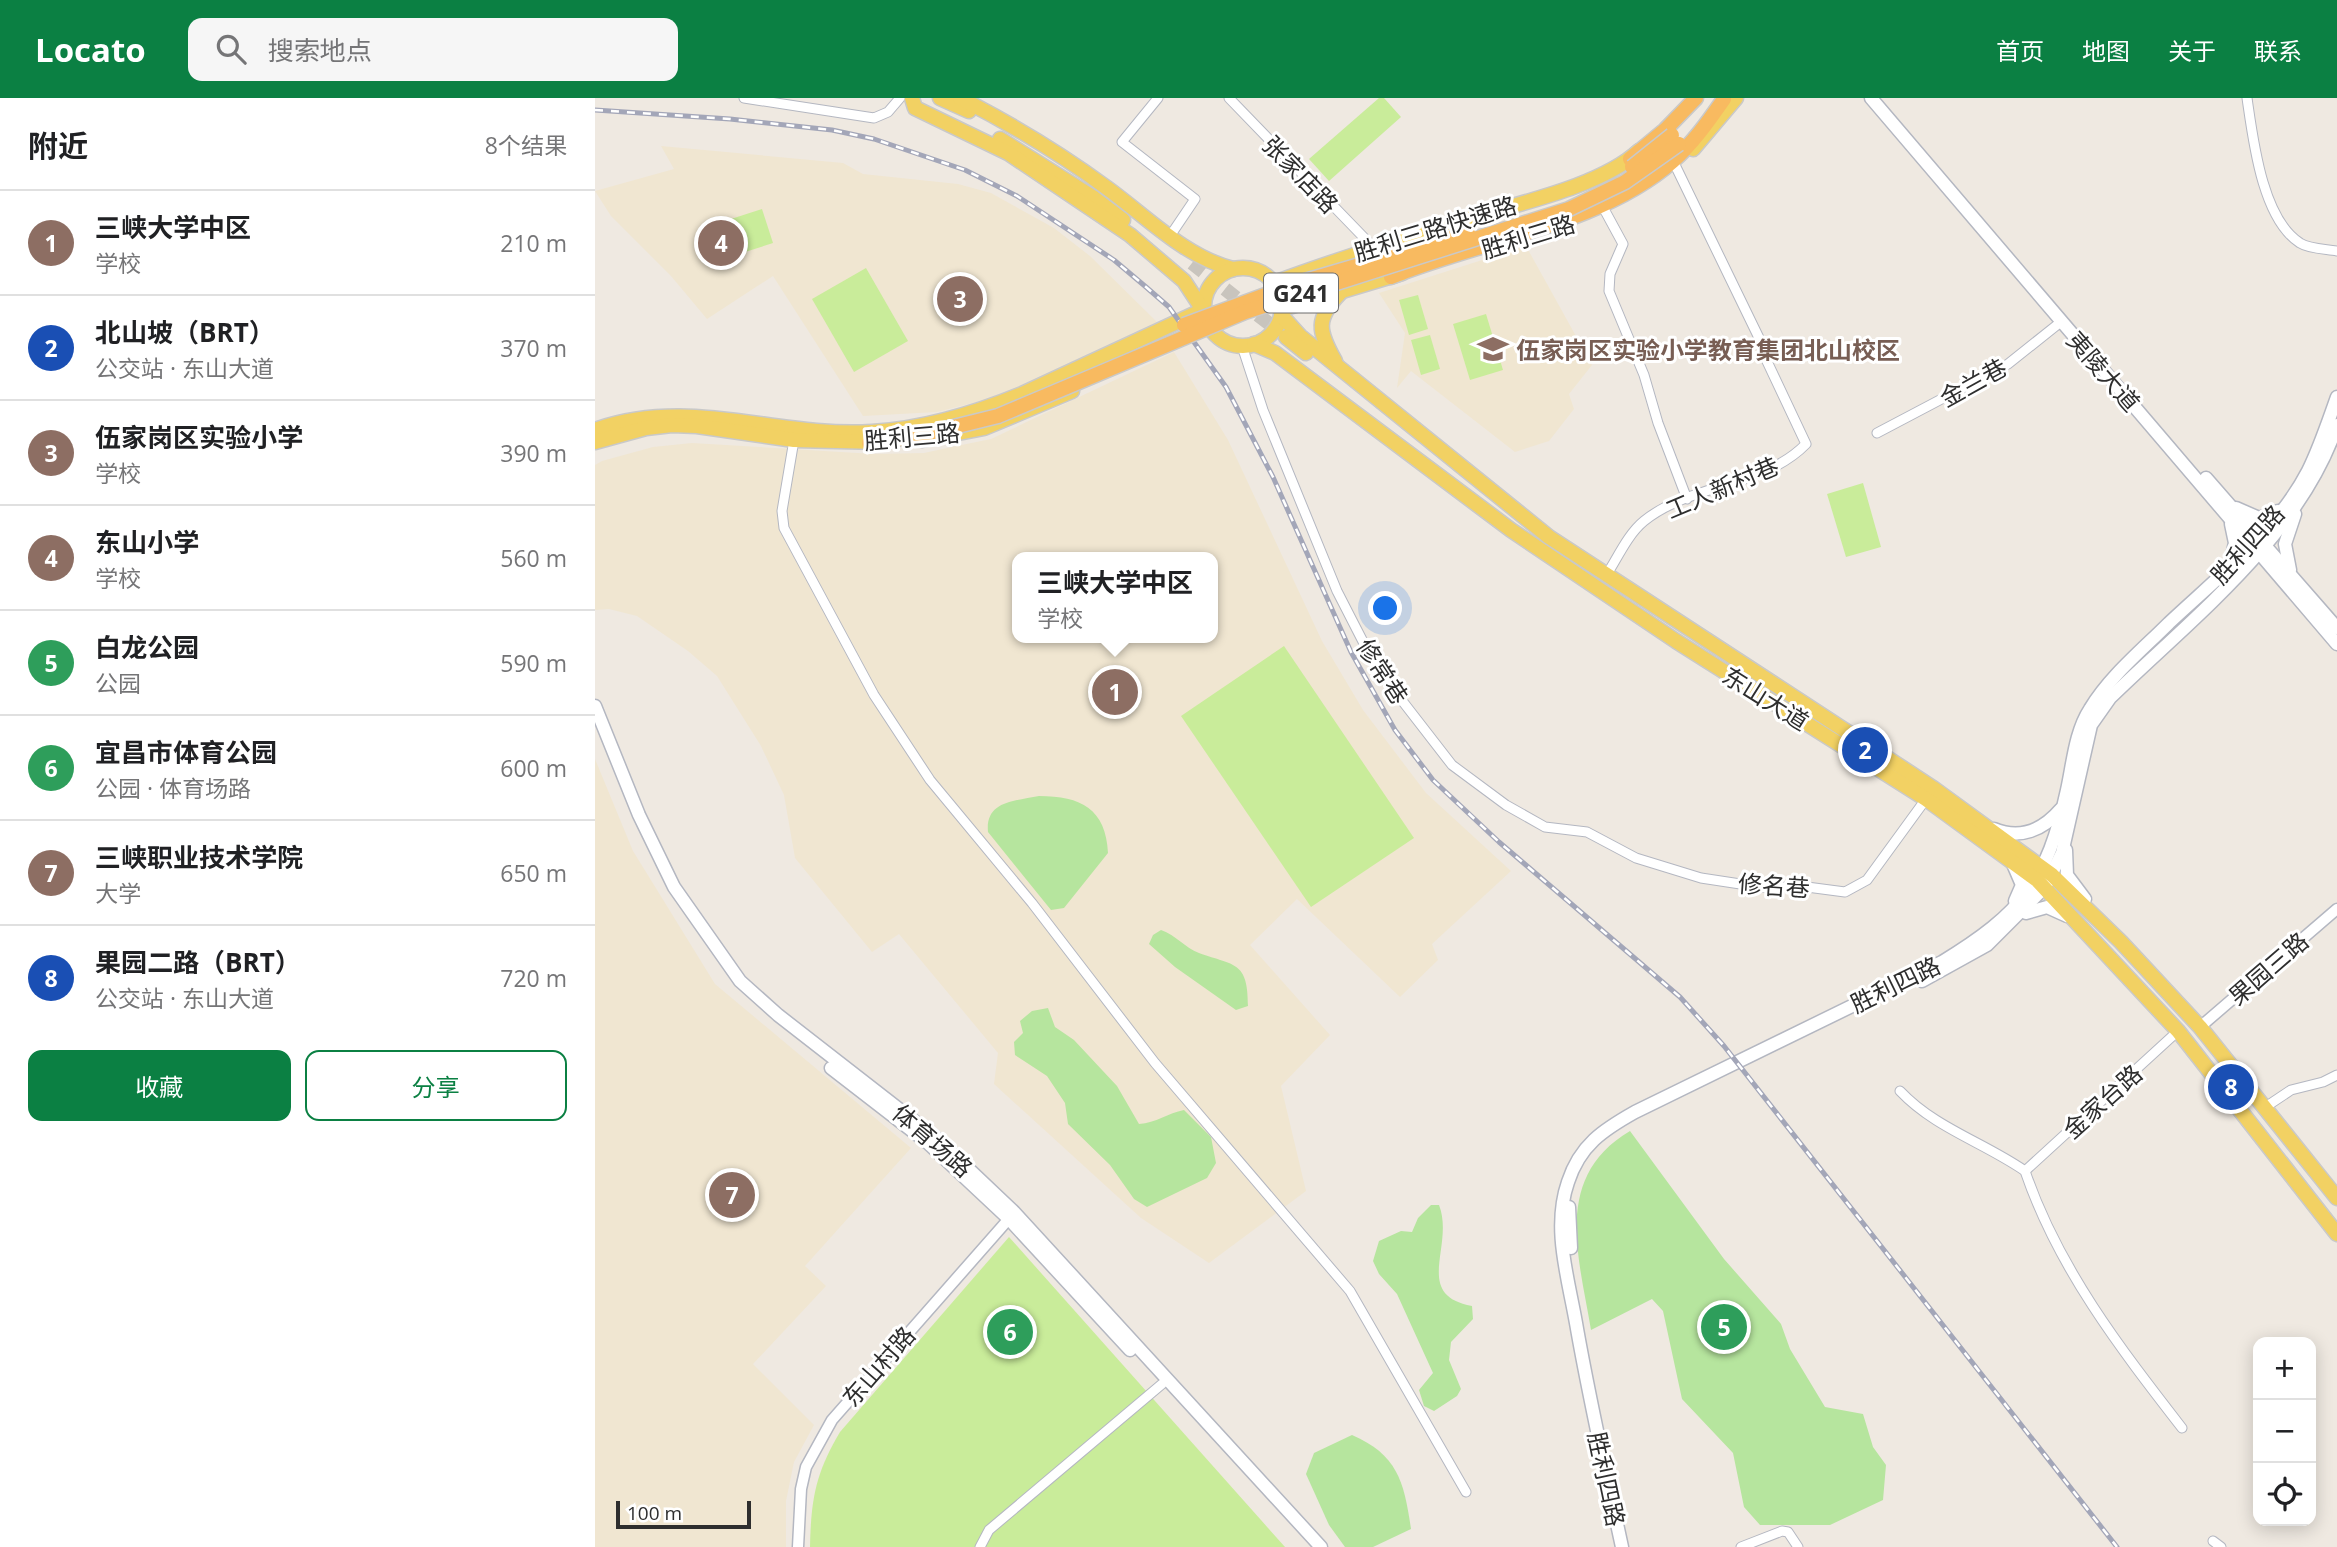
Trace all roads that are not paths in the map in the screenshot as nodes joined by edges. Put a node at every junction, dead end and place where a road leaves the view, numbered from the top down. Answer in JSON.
{"nodes":[{"id":1,"x":744,"y":98,"type":"edge"},
{"id":2,"x":900,"y":98,"type":"edge"},
{"id":3,"x":940,"y":98,"type":"edge"},
{"id":4,"x":960,"y":98,"type":"edge"},
{"id":5,"x":1158,"y":98,"type":"edge"},
{"id":6,"x":1229,"y":98,"type":"edge"},
{"id":7,"x":1686,"y":98,"type":"edge"},
{"id":8,"x":1696,"y":98,"type":"edge"},
{"id":9,"x":1708,"y":98,"type":"edge"},
{"id":10,"x":1728,"y":98,"type":"edge"},
{"id":11,"x":1871,"y":98,"type":"edge"},
{"id":12,"x":1879,"y":98,"type":"edge"},
{"id":13,"x":2247,"y":98,"type":"edge"},
{"id":14,"x":764,"y":99,"type":"edge"},
{"id":15,"x":917,"y":100,"type":"edge"},
{"id":16,"x":1676,"y":140,"type":"junction"},
{"id":17,"x":1630,"y":159,"type":"junction"},
{"id":18,"x":1676,"y":167,"type":"junction"},
{"id":19,"x":1604,"y":209,"type":"junction"},
{"id":20,"x":1170,"y":236,"type":"junction"},
{"id":21,"x":1374,"y":248,"type":"junction"},
{"id":22,"x":2337,"y":251,"type":"edge"},
{"id":23,"x":1233,"y":269,"type":"junction"},
{"id":24,"x":1391,"y":276,"type":"junction"},
{"id":25,"x":1274,"y":283,"type":"junction"},
{"id":26,"x":1341,"y":292,"type":"junction"},
{"id":27,"x":1203,"y":310,"type":"junction"},
{"id":28,"x":1282,"y":312,"type":"junction"},
{"id":29,"x":2062,"y":321,"type":"junction"},
{"id":30,"x":1212,"y":330,"type":"junction"},
{"id":31,"x":1248,"y":345,"type":"junction"},
{"id":32,"x":1340,"y":368,"type":"junction"},
{"id":33,"x":2337,"y":397,"type":"edge"},
{"id":34,"x":2337,"y":425,"type":"edge"},
{"id":35,"x":595,"y":430,"type":"edge"},
{"id":36,"x":1877,"y":433,"type":"dead end"},
{"id":37,"x":870,"y":437,"type":"junction"},
{"id":38,"x":794,"y":440,"type":"junction"},
{"id":39,"x":595,"y":442,"type":"edge"},
{"id":40,"x":2303,"y":498,"type":"junction"},
{"id":41,"x":1687,"y":499,"type":"junction"},
{"id":42,"x":2281,"y":509,"type":"junction"},
{"id":43,"x":2229,"y":510,"type":"junction"},
{"id":44,"x":1549,"y":537,"type":"junction"},
{"id":45,"x":2259,"y":545,"type":"junction"},
{"id":46,"x":1539,"y":549,"type":"junction"},
{"id":47,"x":2232,"y":571,"type":"junction"},
{"id":48,"x":1607,"y":575,"type":"junction"},
{"id":49,"x":2277,"y":575,"type":"junction"},
{"id":50,"x":2295,"y":579,"type":"junction"},
{"id":51,"x":2337,"y":628,"type":"edge"},
{"id":52,"x":2337,"y":644,"type":"edge"},
{"id":53,"x":595,"y":706,"type":"edge"},
{"id":54,"x":595,"y":721,"type":"edge"},
{"id":55,"x":1926,"y":799,"type":"junction"},
{"id":56,"x":2066,"y":812,"type":"junction"},
{"id":57,"x":1989,"y":827,"type":"junction"},
{"id":58,"x":1587,"y":832,"type":"joint"},
{"id":59,"x":2011,"y":861,"type":"junction"},
{"id":60,"x":2045,"y":878,"type":"junction"},
{"id":61,"x":2337,"y":909,"type":"edge"},
{"id":62,"x":2012,"y":915,"type":"junction"},
{"id":63,"x":2121,"y":942,"type":"junction"},
{"id":64,"x":2099,"y":944,"type":"junction"},
{"id":65,"x":2200,"y":1027,"type":"junction"},
{"id":66,"x":2178,"y":1031,"type":"junction"},
{"id":67,"x":2337,"y":1075,"type":"edge"},
{"id":68,"x":1900,"y":1091,"type":"dead end"},
{"id":69,"x":2264,"y":1108,"type":"junction"},
{"id":70,"x":2025,"y":1171,"type":"junction"},
{"id":71,"x":2337,"y":1198,"type":"edge"},
{"id":72,"x":1011,"y":1215,"type":"junction"},
{"id":73,"x":2337,"y":1234,"type":"edge"},
{"id":74,"x":1162,"y":1384,"type":"junction"},
{"id":75,"x":2182,"y":1428,"type":"dead end"},
{"id":76,"x":1467,"y":1492,"type":"dead end"},
{"id":77,"x":799,"y":1547,"type":"edge"},
{"id":78,"x":980,"y":1547,"type":"edge"},
{"id":79,"x":1309,"y":1547,"type":"edge"},
{"id":80,"x":1321,"y":1547,"type":"edge"},
{"id":81,"x":1622,"y":1547,"type":"edge"},
{"id":82,"x":1629,"y":1547,"type":"edge"},
{"id":83,"x":1741,"y":1547,"type":"edge"},
{"id":84,"x":1798,"y":1547,"type":"edge"}],
"edges":[{"from":1,"to":14,"type":"street"},
{"from":2,"to":14,"type":"street"},
{"from":3,"to":15,"type":"main road"},
{"from":4,"to":20,"type":"main road"},
{"from":5,"to":20,"type":"street"},
{"from":6,"to":21,"type":"street","name":"张家店路"},
{"from":7,"to":17,"type":"main road","name":"胜利三路"},
{"from":8,"to":17,"type":"highway"},
{"from":9,"to":16,"type":"highway","number":"G241"},
{"from":10,"to":16,"type":"highway","number":"G241"},
{"from":10,"to":18,"type":"main road","name":"胜利三路"},
{"from":10,"to":24,"type":"highway"},
{"from":11,"to":29,"type":"main road","name":"夷陵大道"},
{"from":12,"to":43,"type":"main road","name":"夷陵大道"},
{"from":13,"to":22,"type":"street"},
{"from":15,"to":27,"type":"main road"},
{"from":16,"to":37,"type":"highway","name":"胜利三路快速路","number":"G241","bridge":true},
{"from":17,"to":21,"type":"main road","name":"胜利三路"},
{"from":18,"to":19,"type":"main road","name":"胜利三路"},
{"from":18,"to":41,"type":"street","name":"工人新村巷"},
{"from":19,"to":24,"type":"main road","name":"胜利三路"},
{"from":19,"to":41,"type":"street"},
{"from":20,"to":23,"type":"main road"},
{"from":21,"to":25,"type":"main road","name":"胜利三路"},
{"from":23,"to":25,"type":"main road"},
{"from":23,"to":27,"type":"main road"},
{"from":24,"to":26,"type":"main road","name":"胜利三路"},
{"from":25,"to":28,"type":"main road"},
{"from":26,"to":28,"type":"main road","name":"胜利三路"},
{"from":26,"to":32,"type":"main road"},
{"from":27,"to":30,"type":"main road"},
{"from":27,"to":37,"type":"main road","name":"胜利三路","number":"G241"},
{"from":28,"to":31,"type":"main road"},
{"from":28,"to":32,"type":"main road","name":"东山大道"},
{"from":29,"to":36,"type":"street","name":"金兰巷"},
{"from":29,"to":43,"type":"main road","name":"夷陵大道"},
{"from":30,"to":31,"type":"main road"},
{"from":30,"to":37,"type":"main road","name":"胜利三路","number":"G241"},
{"from":31,"to":46,"type":"main road","name":"东山大道"},
{"from":31,"to":58,"type":"street","name":"修常巷"},
{"from":32,"to":44,"type":"main road","name":"东山大道"},
{"from":33,"to":42,"type":"main road","name":"胜利四路"},
{"from":34,"to":40,"type":"main road","name":"胜利四路"},
{"from":35,"to":37,"type":"main road","name":"胜利三路","number":"G241"},
{"from":37,"to":38,"type":"main road","name":"胜利三路","number":"G241"},
{"from":38,"to":39,"type":"main road","name":"胜利三路","number":"G241"},
{"from":38,"to":76,"type":"street"},
{"from":40,"to":45,"type":"main road","name":"胜利四路"},
{"from":40,"to":50,"type":"main road"},
{"from":41,"to":48,"type":"street","name":"工人新村巷"},
{"from":42,"to":43,"type":"main road"},
{"from":42,"to":45,"type":"main road","name":"胜利四路"},
{"from":43,"to":45,"type":"main road","name":"夷陵大道"},
{"from":43,"to":47,"type":"main road"},
{"from":44,"to":46,"type":"main road"},
{"from":44,"to":48,"type":"main road","name":"东山大道"},
{"from":45,"to":47,"type":"main road","name":"胜利四路"},
{"from":45,"to":49,"type":"main road","name":"夷陵大道"},
{"from":45,"to":50,"type":"main road","name":"夷陵大道"},
{"from":46,"to":55,"type":"main road","name":"东山大道"},
{"from":47,"to":49,"type":"main road"},
{"from":47,"to":56,"type":"main road","name":"胜利四路"},
{"from":48,"to":57,"type":"main road","name":"东山大道"},
{"from":49,"to":52,"type":"main road","name":"夷陵大道"},
{"from":50,"to":51,"type":"main road","name":"夷陵大道"},
{"from":53,"to":72,"type":"main road","name":"体育场路"},
{"from":54,"to":72,"type":"main road","name":"体育场路"},
{"from":55,"to":58,"type":"street","name":"修名巷"},
{"from":55,"to":59,"type":"main road","name":"东山大道"},
{"from":56,"to":57,"type":"main road"},
{"from":56,"to":60,"type":"main road","name":"胜利四路"},
{"from":56,"to":63,"type":"main road"},
{"from":57,"to":60,"type":"main road","name":"东山大道"},
{"from":59,"to":60,"type":"main road","name":"东山大道"},
{"from":59,"to":62,"type":"main road"},
{"from":60,"to":62,"type":"main road","name":"胜利四路"},
{"from":60,"to":63,"type":"main road","name":"东山大道"},
{"from":60,"to":64,"type":"main road","name":"东山大道"},
{"from":61,"to":65,"type":"street","name":"果园三路"},
{"from":62,"to":64,"type":"main road"},
{"from":62,"to":81,"type":"main road","name":"胜利四路"},
{"from":62,"to":82,"type":"main road","name":"胜利四路"},
{"from":63,"to":65,"type":"main road","name":"东山大道"},
{"from":64,"to":66,"type":"main road","name":"东山大道"},
{"from":65,"to":69,"type":"main road","name":"东山大道"},
{"from":66,"to":70,"type":"street","name":"金家台路"},
{"from":66,"to":73,"type":"main road","name":"东山大道"},
{"from":67,"to":69,"type":"street"},
{"from":68,"to":70,"type":"street"},
{"from":69,"to":71,"type":"main road","name":"东山大道"},
{"from":70,"to":75,"type":"street"},
{"from":72,"to":74,"type":"main road","name":"体育场路"},
{"from":72,"to":77,"type":"street","name":"东山村路"},
{"from":72,"to":80,"type":"main road","name":"体育场路"},
{"from":74,"to":78,"type":"street"},
{"from":74,"to":79,"type":"main road","name":"体育场路"},
{"from":83,"to":84,"type":"street"}]}
